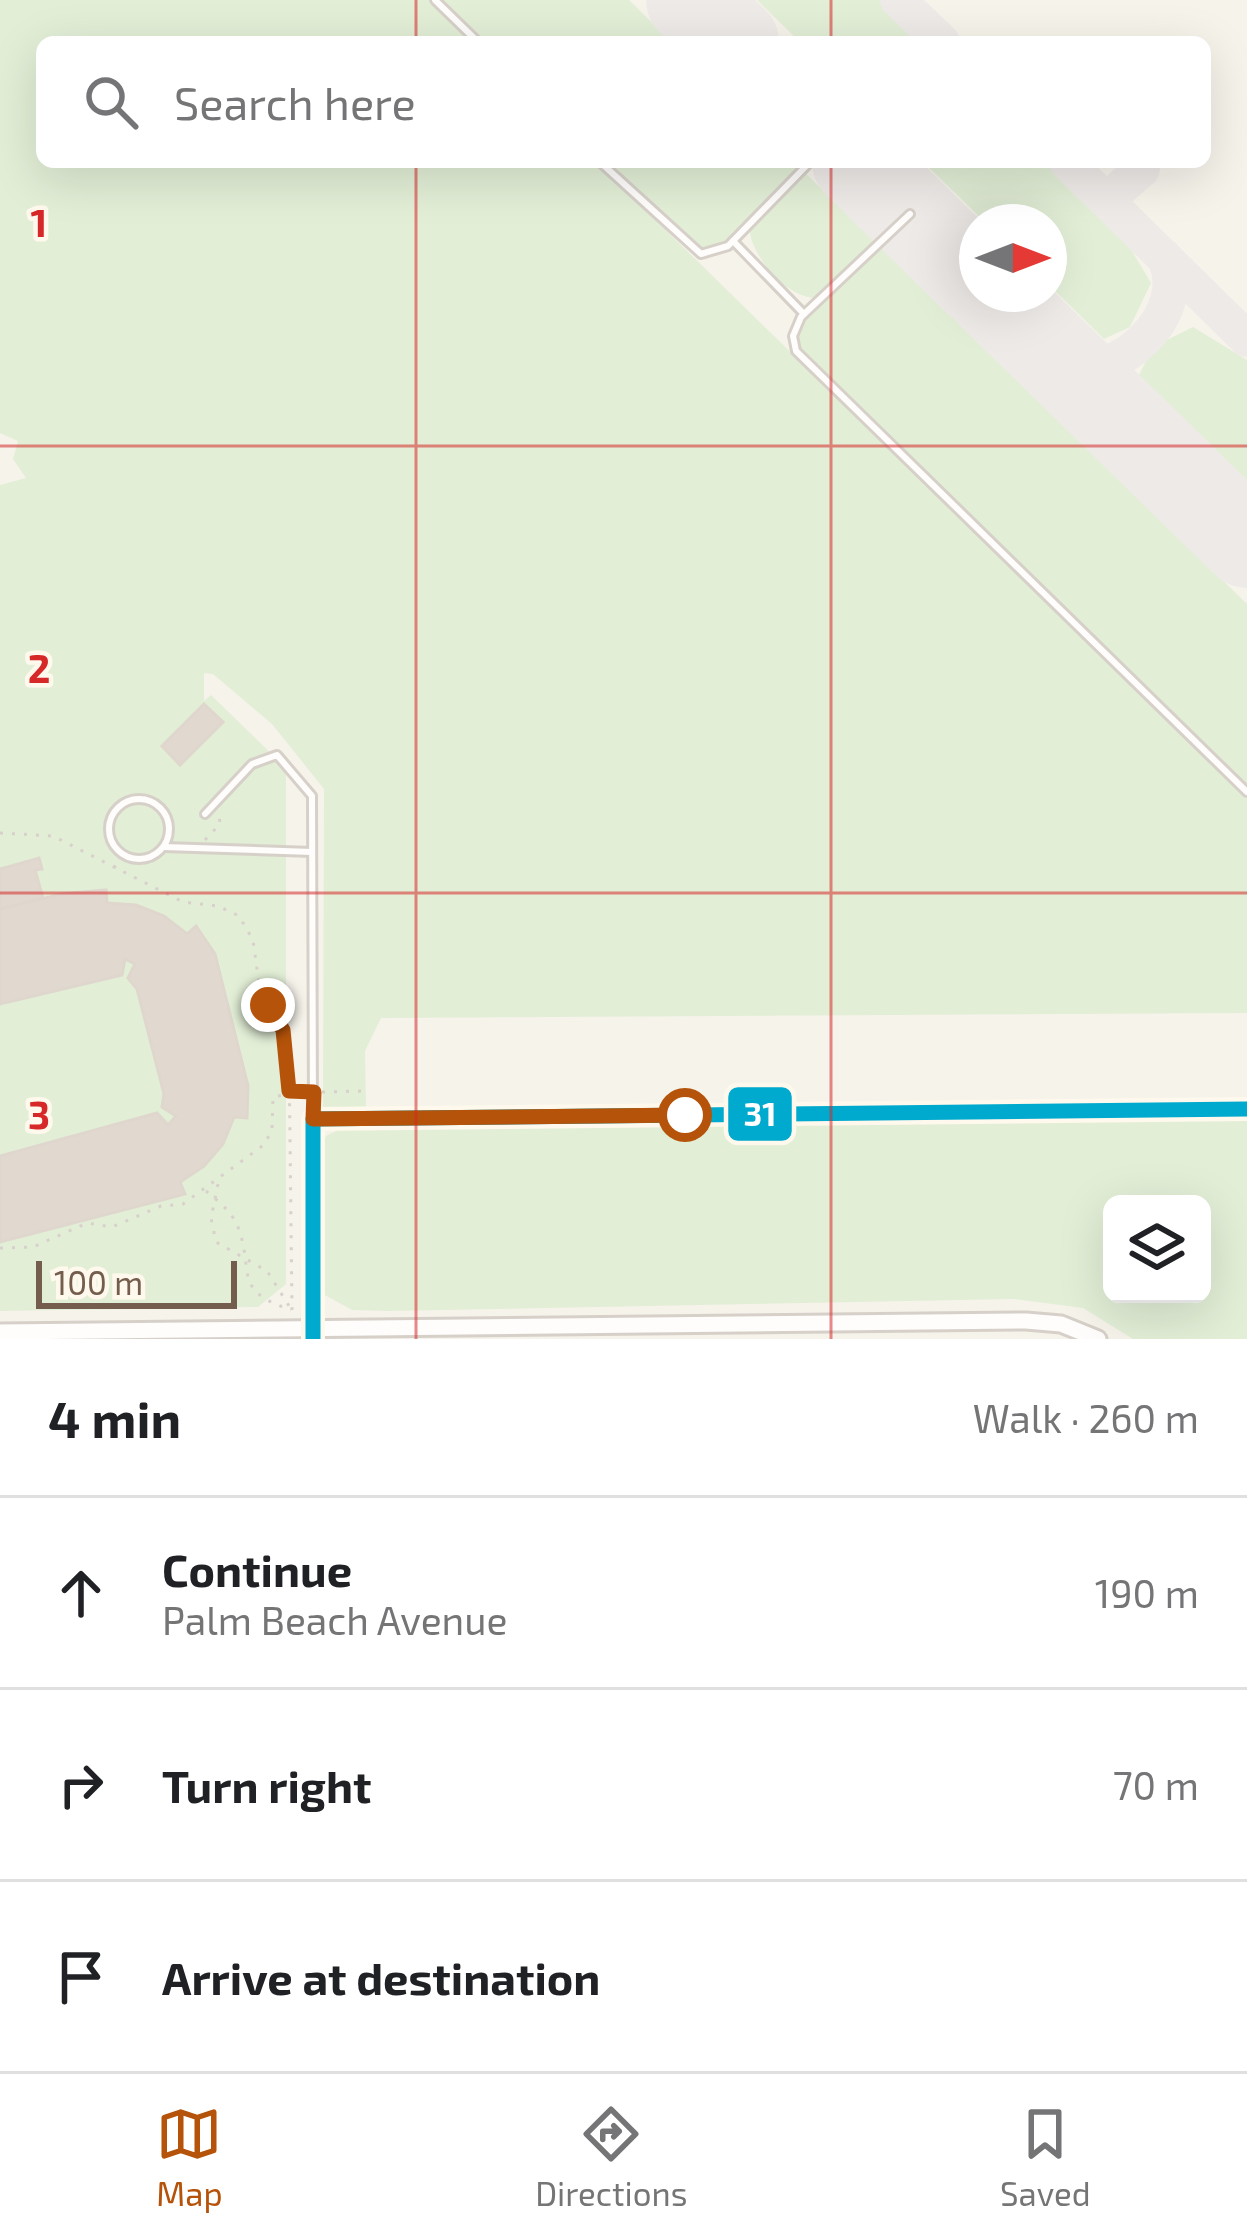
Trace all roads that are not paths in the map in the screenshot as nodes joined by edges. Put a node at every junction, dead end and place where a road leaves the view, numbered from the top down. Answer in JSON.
{"nodes":[{"id":1,"x":435,"y":0,"type":"edge"},
{"id":2,"x":472,"y":36,"type":"edge"},
{"id":3,"x":606,"y":168,"type":"edge"},
{"id":4,"x":804,"y":168,"type":"edge"},
{"id":5,"x":910,"y":214,"type":"dead end"},
{"id":6,"x":733,"y":241,"type":"junction"},
{"id":7,"x":804,"y":314,"type":"junction"},
{"id":8,"x":1247,"y":792,"type":"edge"},
{"id":9,"x":205,"y":814,"type":"dead end"},
{"id":10,"x":164,"y":847,"type":"junction"},
{"id":11,"x":312,"y":852,"type":"junction"},
{"id":12,"x":1247,"y":1109,"type":"edge"},
{"id":13,"x":313,"y":1119,"type":"junction"},
{"id":14,"x":915,"y":1330,"type":"edge"},
{"id":15,"x":891,"y":1331,"type":"edge"},
{"id":16,"x":0,"y":1332,"type":"edge"},
{"id":17,"x":313,"y":1334,"type":"edge"},
{"id":18,"x":38,"y":1335,"type":"edge"},
{"id":19,"x":59,"y":1335,"type":"edge"},
{"id":20,"x":1098,"y":1339,"type":"edge"}],
"edges":[{"from":1,"to":2,"type":"lane"},
{"from":3,"to":6,"type":"lane"},
{"from":4,"to":6,"type":"lane"},
{"from":5,"to":7,"type":"lane"},
{"from":6,"to":7,"type":"lane"},
{"from":7,"to":8,"type":"lane"},
{"from":9,"to":11,"type":"lane"},
{"from":10,"to":10,"type":"lane"},
{"from":10,"to":11,"type":"lane"},
{"from":11,"to":13,"type":"lane"},
{"from":12,"to":13,"type":"street"},
{"from":13,"to":17,"type":"street"},
{"from":14,"to":15,"type":"street"},
{"from":14,"to":20,"type":"street"},
{"from":15,"to":17,"type":"street"},
{"from":16,"to":18,"type":"street"},
{"from":17,"to":19,"type":"street"},
{"from":18,"to":19,"type":"street"}]}
